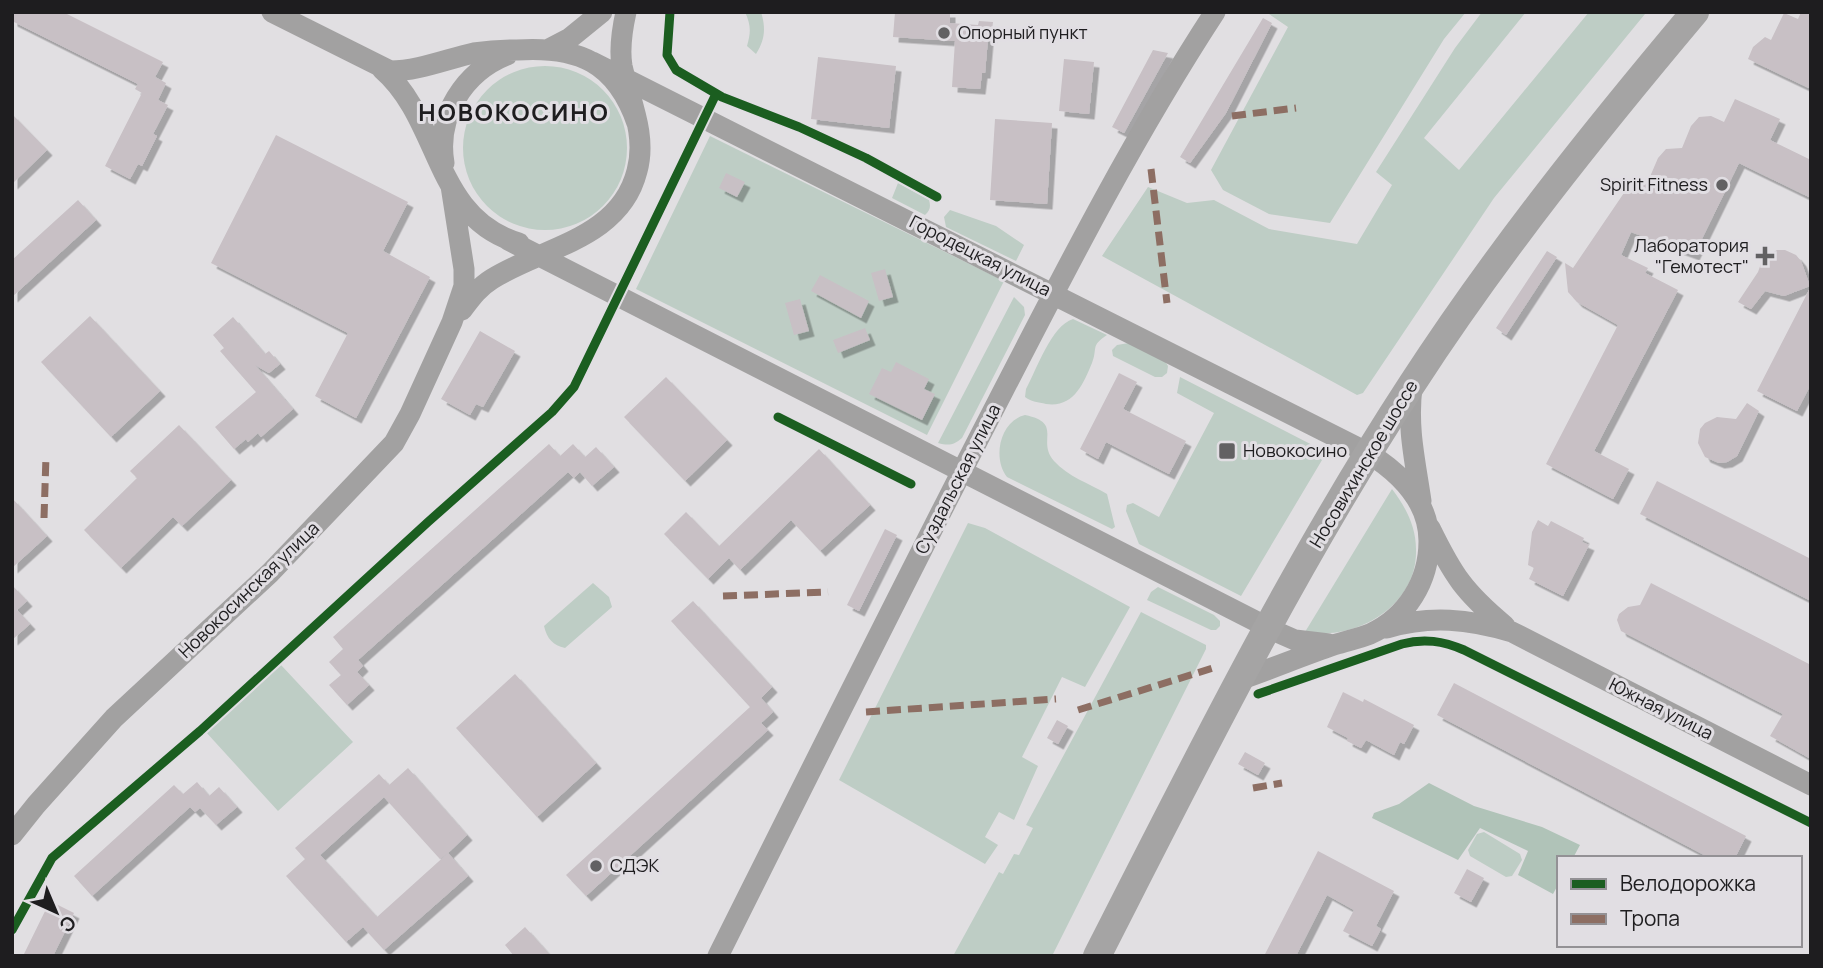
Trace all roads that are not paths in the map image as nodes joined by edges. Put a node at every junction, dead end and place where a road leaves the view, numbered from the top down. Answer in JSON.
{"nodes":[{"id":1,"x":272,"y":12,"type":"edge"},
{"id":2,"x":602,"y":12,"type":"edge"},
{"id":3,"x":625,"y":12,"type":"edge"},
{"id":4,"x":1215,"y":12,"type":"edge"},
{"id":5,"x":1695,"y":12,"type":"edge"},
{"id":6,"x":537,"y":49,"type":"junction"},
{"id":7,"x":592,"y":62,"type":"junction"},
{"id":8,"x":382,"y":68,"type":"junction"},
{"id":9,"x":626,"y":80,"type":"junction"},
{"id":10,"x":637,"y":123,"type":"junction"},
{"id":11,"x":449,"y":180,"type":"junction"},
{"id":12,"x":508,"y":240,"type":"junction"},
{"id":13,"x":573,"y":240,"type":"junction"},
{"id":14,"x":537,"y":256,"type":"junction"},
{"id":15,"x":1054,"y":293,"type":"junction"},
{"id":16,"x":452,"y":322,"type":"junction"},
{"id":17,"x":1412,"y":383,"type":"junction"},
{"id":18,"x":1368,"y":453,"type":"junction"},
{"id":19,"x":962,"y":471,"type":"junction"},
{"id":20,"x":1425,"y":515,"type":"junction"},
{"id":21,"x":1268,"y":627,"type":"junction"},
{"id":22,"x":1512,"y":632,"type":"junction"},
{"id":23,"x":1368,"y":634,"type":"junction"},
{"id":24,"x":1335,"y":644,"type":"junction"},
{"id":25,"x":1239,"y":680,"type":"junction"},
{"id":26,"x":1811,"y":785,"type":"edge"},
{"id":27,"x":12,"y":835,"type":"edge"},
{"id":28,"x":718,"y":956,"type":"edge"},
{"id":29,"x":1097,"y":956,"type":"edge"}],
"edges":[{"from":1,"to":8,"type":"street"},
{"from":2,"to":6,"type":"street"},
{"from":3,"to":9,"type":"street"},
{"from":4,"to":15,"type":"street","name":"Суздальская улица"},
{"from":5,"to":17,"type":"main road","name":"Носовихинское шоссе"},
{"from":6,"to":7,"type":"street"},
{"from":6,"to":8,"type":"street"},
{"from":6,"to":11,"type":"street"},
{"from":7,"to":9,"type":"street","name":"Городецкая улица"},
{"from":7,"to":10,"type":"street"},
{"from":8,"to":11,"type":"street"},
{"from":9,"to":10,"type":"street"},
{"from":9,"to":15,"type":"street","name":"Городецкая улица"},
{"from":10,"to":13,"type":"street"},
{"from":11,"to":12,"type":"street"},
{"from":11,"to":16,"type":"street"},
{"from":12,"to":13,"type":"street"},
{"from":12,"to":14,"type":"street"},
{"from":13,"to":14,"type":"street"},
{"from":14,"to":16,"type":"street"},
{"from":14,"to":19,"type":"street"},
{"from":15,"to":18,"type":"street","name":"Городецкая улица"},
{"from":15,"to":19,"type":"street","name":"Суздальская улица"},
{"from":16,"to":27,"type":"street","name":"Новокосинская улица"},
{"from":17,"to":18,"type":"main road","name":"Носовихинское шоссе"},
{"from":17,"to":20,"type":"street"},
{"from":18,"to":20,"type":"street","name":"Городецкая улица"},
{"from":18,"to":21,"type":"main road","name":"Носовихинское шоссе"},
{"from":19,"to":21,"type":"street"},
{"from":19,"to":28,"type":"street","name":"Суздальская улица"},
{"from":20,"to":22,"type":"street","name":"Южная улица"},
{"from":20,"to":23,"type":"street"},
{"from":21,"to":24,"type":"street"},
{"from":21,"to":25,"type":"main road","name":"Носовихинское шоссе"},
{"from":22,"to":23,"type":"street","name":"Южная улица"},
{"from":22,"to":26,"type":"street","name":"Южная улица"},
{"from":23,"to":24,"type":"street"},
{"from":24,"to":25,"type":"street"},
{"from":25,"to":29,"type":"main road","name":"Носовихинское шоссе"}]}
